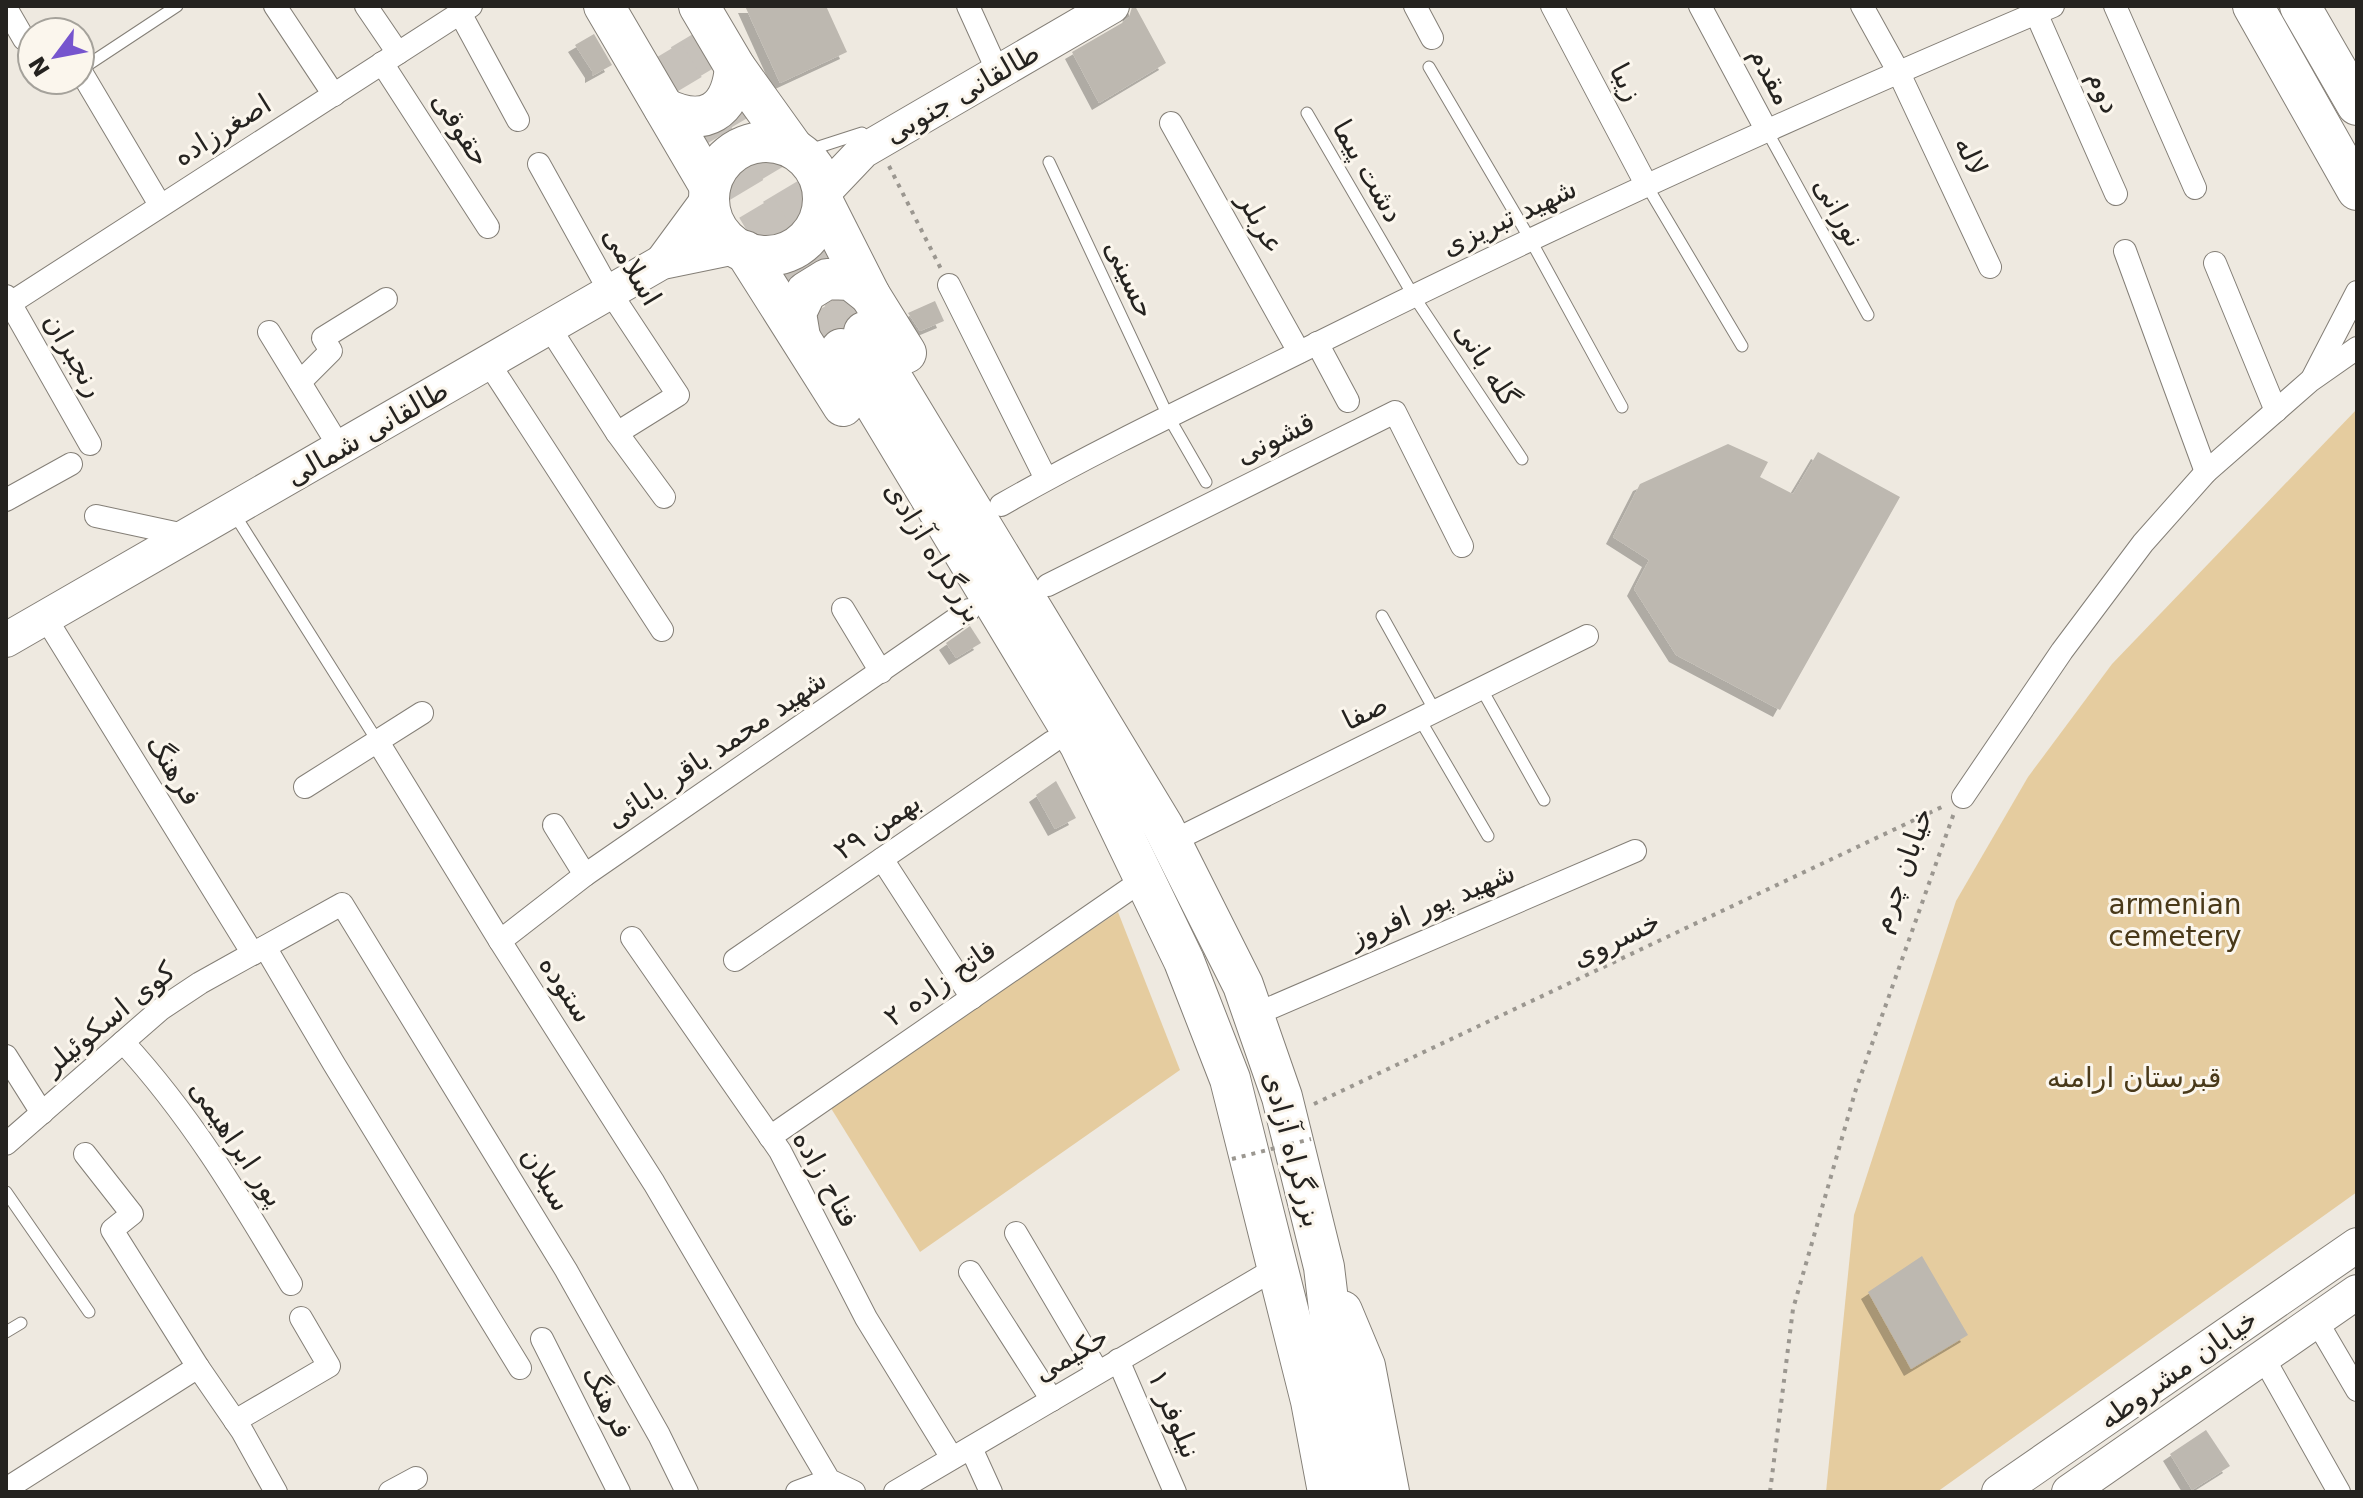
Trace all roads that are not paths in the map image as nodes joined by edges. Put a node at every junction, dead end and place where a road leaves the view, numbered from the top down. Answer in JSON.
{"nodes":[{"id":1,"x":177,"y":6,"type":"edge"},
{"id":2,"x":275,"y":6,"type":"edge"},
{"id":3,"x":366,"y":6,"type":"edge"},
{"id":4,"x":604,"y":6,"type":"edge"},
{"id":5,"x":636,"y":6,"type":"edge"},
{"id":6,"x":968,"y":6,"type":"edge"},
{"id":7,"x":1112,"y":6,"type":"edge"},
{"id":8,"x":1415,"y":6,"type":"edge"},
{"id":9,"x":1552,"y":6,"type":"edge"},
{"id":10,"x":1700,"y":6,"type":"edge"},
{"id":11,"x":1862,"y":6,"type":"edge"},
{"id":12,"x":2115,"y":6,"type":"edge"},
{"id":13,"x":2253,"y":6,"type":"edge"},
{"id":14,"x":2300,"y":6,"type":"edge"},
{"id":15,"x":466,"y":9,"type":"edge"},
{"id":16,"x":2045,"y":10,"type":"edge"},
{"id":17,"x":680,"y":26,"type":"edge"},
{"id":18,"x":1432,"y":38,"type":"dead end"},
{"id":19,"x":390,"y":58,"type":"junction"},
{"id":20,"x":96,"y":59,"type":"edge"},
{"id":21,"x":993,"y":61,"type":"junction"},
{"id":22,"x":735,"y":67,"type":"junction"},
{"id":23,"x":1429,"y":67,"type":"dead end"},
{"id":24,"x":1898,"y":71,"type":"junction"},
{"id":25,"x":334,"y":95,"type":"junction"},
{"id":26,"x":95,"y":96,"type":"edge"},
{"id":27,"x":2357,"y":105,"type":"edge"},
{"id":28,"x":664,"y":108,"type":"junction"},
{"id":29,"x":1307,"y":113,"type":"dead end"},
{"id":30,"x":518,"y":120,"type":"dead end"},
{"id":31,"x":1171,"y":123,"type":"dead end"},
{"id":32,"x":1767,"y":131,"type":"junction"},
{"id":33,"x":873,"y":136,"type":"junction"},
{"id":34,"x":797,"y":150,"type":"junction"},
{"id":35,"x":1049,"y":162,"type":"dead end"},
{"id":36,"x":539,"y":164,"type":"dead end"},
{"id":37,"x":1647,"y":186,"type":"junction"},
{"id":38,"x":2195,"y":188,"type":"dead end"},
{"id":39,"x":2357,"y":190,"type":"edge"},
{"id":40,"x":710,"y":192,"type":"junction"},
{"id":41,"x":2116,"y":194,"type":"dead end"},
{"id":42,"x":823,"y":198,"type":"junction"},
{"id":43,"x":160,"y":205,"type":"junction"},
{"id":44,"x":488,"y":227,"type":"dead end"},
{"id":45,"x":1530,"y":239,"type":"junction"},
{"id":46,"x":740,"y":249,"type":"junction"},
{"id":47,"x":2125,"y":251,"type":"dead end"},
{"id":48,"x":662,"y":262,"type":"junction"},
{"id":49,"x":2215,"y":263,"type":"dead end"},
{"id":50,"x":1990,"y":267,"type":"dead end"},
{"id":51,"x":949,"y":285,"type":"road end"},
{"id":52,"x":610,"y":292,"type":"junction"},
{"id":53,"x":2357,"y":292,"type":"edge"},
{"id":54,"x":1413,"y":295,"type":"junction"},
{"id":55,"x":386,"y":299,"type":"dead end"},
{"id":56,"x":7,"y":302,"type":"edge"},
{"id":57,"x":1868,"y":315,"type":"dead end"},
{"id":58,"x":858,"y":325,"type":"junction"},
{"id":59,"x":269,"y":332,"type":"dead end"},
{"id":60,"x":800,"y":337,"type":"junction"},
{"id":61,"x":558,"y":341,"type":"dead end"},
{"id":62,"x":1742,"y":346,"type":"dead end"},
{"id":63,"x":1308,"y":348,"type":"junction"},
{"id":64,"x":2357,"y":348,"type":"edge"},
{"id":65,"x":488,"y":362,"type":"junction"},
{"id":66,"x":2310,"y":381,"type":"junction"},
{"id":67,"x":300,"y":382,"type":"junction"},
{"id":68,"x":1348,"y":401,"type":"dead end"},
{"id":69,"x":1622,"y":407,"type":"dead end"},
{"id":70,"x":2276,"y":411,"type":"junction"},
{"id":71,"x":1168,"y":416,"type":"junction"},
{"id":72,"x":617,"y":433,"type":"junction"},
{"id":73,"x":90,"y":444,"type":"dead end"},
{"id":74,"x":340,"y":448,"type":"junction"},
{"id":75,"x":1522,"y":459,"type":"dead end"},
{"id":76,"x":71,"y":464,"type":"dead end"},
{"id":77,"x":2206,"y":472,"type":"junction"},
{"id":78,"x":1046,"y":479,"type":"junction"},
{"id":79,"x":1206,"y":482,"type":"dead end"},
{"id":80,"x":664,"y":497,"type":"dead end"},
{"id":81,"x":6,"y":500,"type":"edge"},
{"id":82,"x":1001,"y":505,"type":"junction"},
{"id":83,"x":232,"y":510,"type":"junction"},
{"id":84,"x":96,"y":516,"type":"dead end"},
{"id":85,"x":189,"y":536,"type":"junction"},
{"id":86,"x":1462,"y":546,"type":"dead end"},
{"id":87,"x":1048,"y":585,"type":"junction"},
{"id":88,"x":843,"y":609,"type":"dead end"},
{"id":89,"x":969,"y":610,"type":"junction"},
{"id":90,"x":1382,"y":616,"type":"dead end"},
{"id":91,"x":45,"y":617,"type":"junction"},
{"id":92,"x":662,"y":630,"type":"dead end"},
{"id":93,"x":1587,"y":636,"type":"dead end"},
{"id":94,"x":6,"y":640,"type":"edge"},
{"id":95,"x":881,"y":672,"type":"junction"},
{"id":96,"x":1480,"y":688,"type":"junction"},
{"id":97,"x":422,"y":713,"type":"dead end"},
{"id":98,"x":1427,"y":714,"type":"junction"},
{"id":99,"x":378,"y":742,"type":"junction"},
{"id":100,"x":1052,"y":742,"type":"junction"},
{"id":101,"x":305,"y":787,"type":"dead end"},
{"id":102,"x":1963,"y":797,"type":"road end"},
{"id":103,"x":1544,"y":800,"type":"dead end"},
{"id":104,"x":554,"y":825,"type":"dead end"},
{"id":105,"x":1167,"y":834,"type":"junction"},
{"id":106,"x":1488,"y":836,"type":"dead end"},
{"id":107,"x":1635,"y":851,"type":"dead end"},
{"id":108,"x":882,"y":859,"type":"junction"},
{"id":109,"x":1136,"y":864,"type":"junction"},
{"id":110,"x":585,"y":875,"type":"junction"},
{"id":111,"x":342,"y":904,"type":"joint"},
{"id":112,"x":632,"y":938,"type":"dead end"},
{"id":113,"x":500,"y":941,"type":"junction"},
{"id":114,"x":259,"y":950,"type":"junction"},
{"id":115,"x":735,"y":960,"type":"dead end"},
{"id":116,"x":972,"y":998,"type":"junction"},
{"id":117,"x":1254,"y":1015,"type":"junction"},
{"id":118,"x":123,"y":1042,"type":"junction"},
{"id":119,"x":6,"y":1056,"type":"edge"},
{"id":120,"x":42,"y":1113,"type":"junction"},
{"id":121,"x":770,"y":1137,"type":"junction"},
{"id":122,"x":6,"y":1144,"type":"edge"},
{"id":123,"x":85,"y":1154,"type":"dead end"},
{"id":124,"x":6,"y":1192,"type":"edge"},
{"id":125,"x":1016,"y":1233,"type":"dead end"},
{"id":126,"x":2357,"y":1245,"type":"edge"},
{"id":127,"x":1278,"y":1267,"type":"junction"},
{"id":128,"x":1324,"y":1267,"type":"junction"},
{"id":129,"x":970,"y":1272,"type":"dead end"},
{"id":130,"x":291,"y":1284,"type":"dead end"},
{"id":131,"x":2357,"y":1292,"type":"edge"},
{"id":132,"x":89,"y":1312,"type":"dead end"},
{"id":133,"x":301,"y":1318,"type":"dead end"},
{"id":134,"x":1291,"y":1320,"type":"junction"},
{"id":135,"x":2316,"y":1320,"type":"junction"},
{"id":136,"x":21,"y":1323,"type":"dead end"},
{"id":137,"x":6,"y":1332,"type":"edge"},
{"id":138,"x":542,"y":1339,"type":"dead end"},
{"id":139,"x":2263,"y":1357,"type":"junction"},
{"id":140,"x":1118,"y":1360,"type":"junction"},
{"id":141,"x":198,"y":1367,"type":"junction"},
{"id":142,"x":520,"y":1368,"type":"dead end"},
{"id":143,"x":1098,"y":1372,"type":"junction"},
{"id":144,"x":2357,"y":1390,"type":"edge"},
{"id":145,"x":1052,"y":1400,"type":"junction"},
{"id":146,"x":235,"y":1421,"type":"junction"},
{"id":147,"x":961,"y":1453,"type":"junction"},
{"id":148,"x":416,"y":1478,"type":"dead end"},
{"id":149,"x":829,"y":1480,"type":"junction"},
{"id":150,"x":6,"y":1489,"type":"edge"},
{"id":151,"x":900,"y":1491,"type":"edge"},
{"id":152,"x":276,"y":1492,"type":"edge"},
{"id":153,"x":390,"y":1492,"type":"edge"},
{"id":154,"x":619,"y":1492,"type":"edge"},
{"id":155,"x":687,"y":1492,"type":"edge"},
{"id":156,"x":797,"y":1492,"type":"edge"},
{"id":157,"x":854,"y":1492,"type":"edge"},
{"id":158,"x":991,"y":1492,"type":"edge"},
{"id":159,"x":1175,"y":1492,"type":"edge"},
{"id":160,"x":1304,"y":1492,"type":"edge"},
{"id":161,"x":1328,"y":1492,"type":"edge"},
{"id":162,"x":1358,"y":1492,"type":"edge"},
{"id":163,"x":1389,"y":1492,"type":"edge"},
{"id":164,"x":1999,"y":1492,"type":"edge"},
{"id":165,"x":2069,"y":1492,"type":"edge"},
{"id":166,"x":2339,"y":1492,"type":"edge"}],
"edges":[{"from":1,"to":20,"type":"lane"},
{"from":2,"to":25,"type":"street"},
{"from":3,"to":19,"type":"street","name":"حقوقی"},
{"from":4,"to":28,"type":"highway"},
{"from":5,"to":17,"type":"highway"},
{"from":6,"to":21,"type":"street"},
{"from":7,"to":21,"type":"main road","name":"طالقانی جنوبی"},
{"from":8,"to":18,"type":"street"},
{"from":9,"to":37,"type":"street","name":"زیبا"},
{"from":10,"to":32,"type":"street","name":"مقدم"},
{"from":11,"to":24,"type":"street","name":"لاله"},
{"from":12,"to":38,"type":"street"},
{"from":13,"to":39,"type":"highway"},
{"from":14,"to":27,"type":"highway"},
{"from":15,"to":19,"type":"street","name":"اصغرزاده"},
{"from":15,"to":30,"type":"street"},
{"from":16,"to":24,"type":"street","name":"شهید تبریزی"},
{"from":16,"to":41,"type":"street","name":"دوم"},
{"from":17,"to":22,"type":"highway"},
{"from":19,"to":25,"type":"street","name":"اصغرزاده"},
{"from":19,"to":44,"type":"street","name":"حقوقی"},
{"from":21,"to":33,"type":"main road","name":"طالقانی جنوبی"},
{"from":22,"to":28,"type":"highway"},
{"from":22,"to":34,"type":"highway"},
{"from":23,"to":45,"type":"lane"},
{"from":24,"to":32,"type":"street","name":"شهید تبریزی"},
{"from":24,"to":50,"type":"street","name":"لاله"},
{"from":25,"to":43,"type":"street","name":"اصغرزاده"},
{"from":26,"to":43,"type":"street"},
{"from":28,"to":40,"type":"highway"},
{"from":29,"to":54,"type":"lane","name":"دشت پیما"},
{"from":31,"to":63,"type":"street","name":"عربلر"},
{"from":32,"to":37,"type":"street","name":"شهید تبریزی"},
{"from":32,"to":57,"type":"lane","name":"نورانی"},
{"from":33,"to":34,"type":"lane"},
{"from":33,"to":42,"type":"main road","name":"طالقانی جنوبی"},
{"from":34,"to":40,"type":"highway"},
{"from":34,"to":42,"type":"highway"},
{"from":35,"to":71,"type":"lane","name":"حسینی"},
{"from":36,"to":52,"type":"street","name":"اسلامی"},
{"from":37,"to":45,"type":"street","name":"شهید تبریزی"},
{"from":37,"to":62,"type":"lane"},
{"from":40,"to":46,"type":"highway"},
{"from":40,"to":48,"type":"main road"},
{"from":42,"to":46,"type":"highway"},
{"from":42,"to":58,"type":"highway","name":"بزرگراه آزادی"},
{"from":43,"to":56,"type":"street","name":"اصغرزاده"},
{"from":45,"to":54,"type":"street","name":"شهید تبریزی"},
{"from":45,"to":69,"type":"lane"},
{"from":46,"to":48,"type":"main road","name":"طالقانی شمالی"},
{"from":46,"to":60,"type":"highway","name":"بزرگراه آزادی"},
{"from":47,"to":77,"type":"street"},
{"from":48,"to":52,"type":"main road","name":"طالقانی شمالی"},
{"from":49,"to":70,"type":"street"},
{"from":51,"to":78,"type":"street"},
{"from":52,"to":65,"type":"main road","name":"طالقانی شمالی"},
{"from":52,"to":72,"type":"street","name":"اسلامی"},
{"from":53,"to":66,"type":"street"},
{"from":54,"to":63,"type":"street","name":"شهید تبریزی"},
{"from":54,"to":75,"type":"lane","name":"گله بانی"},
{"from":55,"to":67,"type":"street"},
{"from":56,"to":73,"type":"street","name":"رنجبران"},
{"from":58,"to":60,"type":"highway"},
{"from":58,"to":82,"type":"highway","name":"بزرگراه آزادی"},
{"from":58,"to":105,"type":"highway","name":"بزرگراه آزادی"},
{"from":58,"to":109,"type":"highway","name":"بزرگراه آزادی"},
{"from":59,"to":67,"type":"street"},
{"from":60,"to":89,"type":"highway","name":"بزرگراه آزادی"},
{"from":61,"to":72,"type":"street"},
{"from":63,"to":68,"type":"street","name":"عربلر"},
{"from":63,"to":71,"type":"street","name":"شهید تبریزی"},
{"from":64,"to":66,"type":"street"},
{"from":65,"to":74,"type":"main road","name":"طالقانی شمالی"},
{"from":65,"to":92,"type":"street"},
{"from":66,"to":70,"type":"street","name":"خیابان چرم"},
{"from":67,"to":74,"type":"street"},
{"from":70,"to":77,"type":"street","name":"خیابان چرم"},
{"from":71,"to":78,"type":"street","name":"شهید تبریزی"},
{"from":71,"to":79,"type":"lane","name":"حسینی"},
{"from":72,"to":80,"type":"street"},
{"from":74,"to":83,"type":"main road","name":"طالقانی شمالی"},
{"from":76,"to":81,"type":"street"},
{"from":77,"to":102,"type":"street","name":"خیابان چرم"},
{"from":78,"to":82,"type":"street","name":"شهید تبریزی"},
{"from":82,"to":87,"type":"highway","name":"بزرگراه آزادی"},
{"from":83,"to":85,"type":"main road","name":"طالقانی شمالی"},
{"from":83,"to":99,"type":"lane","name":"ستوده"},
{"from":84,"to":85,"type":"street"},
{"from":85,"to":91,"type":"main road","name":"طالقانی شمالی"},
{"from":86,"to":87,"type":"street","name":"قشونی"},
{"from":87,"to":105,"type":"highway","name":"بزرگراه آزادی"},
{"from":88,"to":95,"type":"street"},
{"from":89,"to":95,"type":"street","name":"شهید محمد باقر بابائی"},
{"from":89,"to":100,"type":"highway","name":"بزرگراه آزادی"},
{"from":90,"to":98,"type":"lane"},
{"from":91,"to":94,"type":"main road","name":"طالقانی شمالی"},
{"from":91,"to":114,"type":"street","name":"فرهنگ"},
{"from":93,"to":96,"type":"street","name":"صفا"},
{"from":95,"to":110,"type":"street","name":"شهید محمد باقر بابائی"},
{"from":96,"to":98,"type":"street","name":"صفا"},
{"from":96,"to":103,"type":"lane"},
{"from":97,"to":99,"type":"street"},
{"from":98,"to":105,"type":"street","name":"صفا"},
{"from":98,"to":106,"type":"lane"},
{"from":99,"to":101,"type":"street"},
{"from":99,"to":113,"type":"street","name":"ستوده"},
{"from":100,"to":108,"type":"street","name":"۲۹ بهمن"},
{"from":100,"to":109,"type":"highway","name":"بزرگراه آزادی"},
{"from":104,"to":110,"type":"street"},
{"from":105,"to":117,"type":"highway","name":"بزرگراه آزادی"},
{"from":107,"to":117,"type":"street","name":"شهید پور افروز"},
{"from":108,"to":115,"type":"street","name":"۲۹ بهمن"},
{"from":108,"to":116,"type":"street"},
{"from":109,"to":116,"type":"street","name":"فاتح زاده ۲"},
{"from":109,"to":127,"type":"highway","name":"بزرگراه آزادی"},
{"from":110,"to":113,"type":"street","name":"شهید محمد باقر بابائی"},
{"from":111,"to":114,"type":"street","name":"کوی اسکوئیلر"},
{"from":111,"to":155,"type":"street","name":"سبلان"},
{"from":112,"to":121,"type":"street","name":"فتاح زاده"},
{"from":113,"to":149,"type":"street","name":"ستوده"},
{"from":114,"to":118,"type":"street","name":"کوی اسکوئیلر"},
{"from":114,"to":142,"type":"street","name":"فرهنگ"},
{"from":116,"to":121,"type":"street","name":"فاتح زاده ۲"},
{"from":117,"to":128,"type":"highway","name":"بزرگراه آزادی"},
{"from":118,"to":120,"type":"street","name":"کوی اسکوئیلر"},
{"from":118,"to":130,"type":"street","name":"پور ابراهیمی"},
{"from":119,"to":120,"type":"street"},
{"from":120,"to":122,"type":"street","name":"کوی اسکوئیلر"},
{"from":121,"to":147,"type":"street","name":"فتاح زاده"},
{"from":123,"to":141,"type":"street"},
{"from":124,"to":132,"type":"lane"},
{"from":125,"to":143,"type":"street"},
{"from":126,"to":164,"type":"main road","name":"خیابان مشروطه"},
{"from":127,"to":134,"type":"highway","name":"بزرگراه آزادی"},
{"from":127,"to":140,"type":"street","name":"حکیمی"},
{"from":128,"to":162,"type":"highway","name":"بزرگراه آزادی"},
{"from":128,"to":163,"type":"highway"},
{"from":129,"to":145,"type":"street"},
{"from":131,"to":135,"type":"main road","name":"خیابان مشروطه"},
{"from":133,"to":146,"type":"street"},
{"from":134,"to":160,"type":"highway"},
{"from":134,"to":161,"type":"highway","name":"بزرگراه آزادی"},
{"from":135,"to":139,"type":"main road","name":"خیابان مشروطه"},
{"from":135,"to":144,"type":"street"},
{"from":136,"to":137,"type":"lane"},
{"from":138,"to":154,"type":"street","name":"فرهنگ"},
{"from":139,"to":165,"type":"main road","name":"خیابان مشروطه"},
{"from":139,"to":166,"type":"street"},
{"from":140,"to":143,"type":"street","name":"حکیمی"},
{"from":140,"to":159,"type":"street","name":"نیلوفر ۱"},
{"from":141,"to":146,"type":"street"},
{"from":141,"to":150,"type":"street"},
{"from":143,"to":145,"type":"street","name":"حکیمی"},
{"from":145,"to":147,"type":"street","name":"حکیمی"},
{"from":146,"to":152,"type":"street"},
{"from":147,"to":151,"type":"street","name":"حکیمی"},
{"from":147,"to":158,"type":"street","name":"فتاح زاده"},
{"from":148,"to":153,"type":"street"},
{"from":149,"to":156,"type":"street"},
{"from":149,"to":157,"type":"street"}]}
